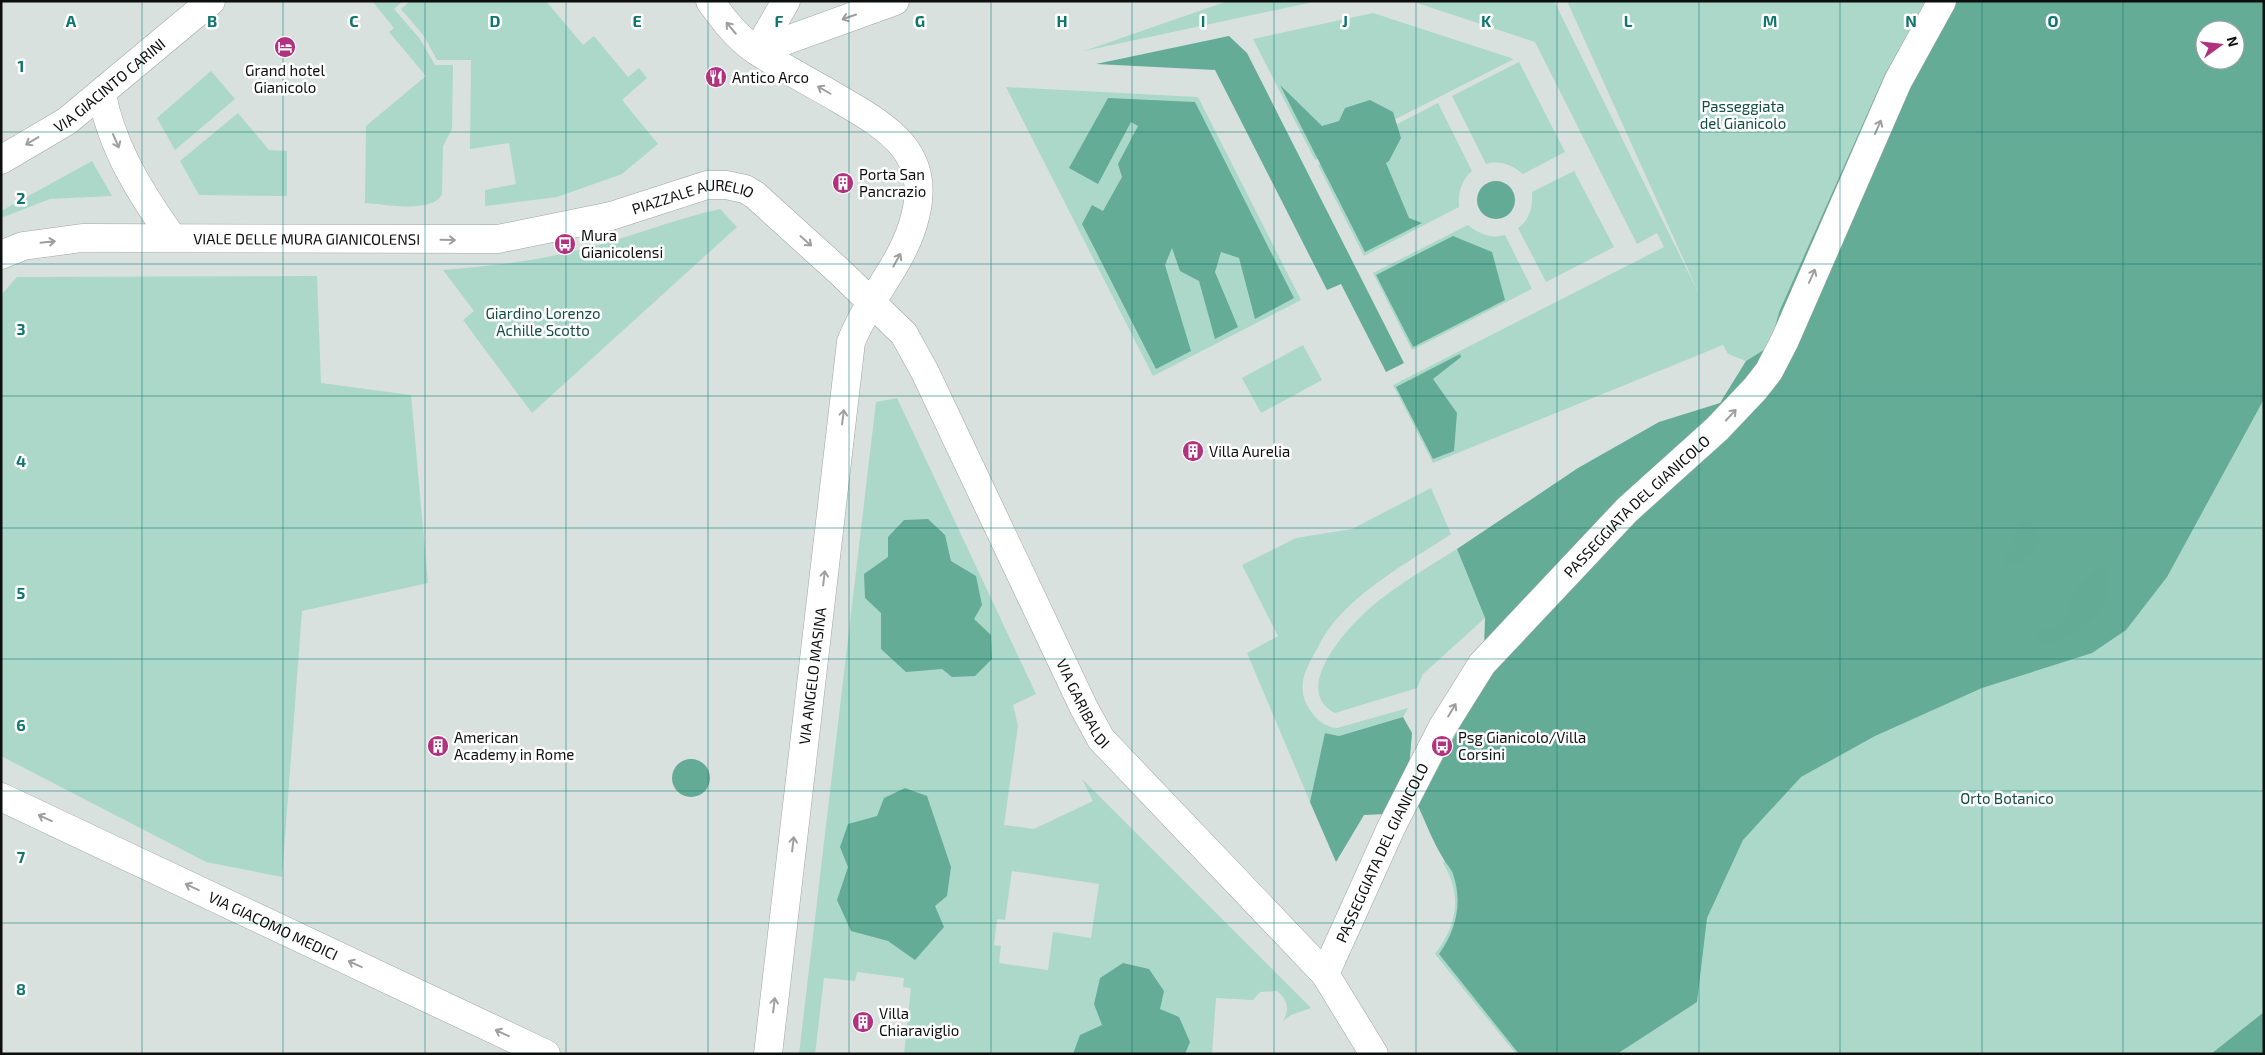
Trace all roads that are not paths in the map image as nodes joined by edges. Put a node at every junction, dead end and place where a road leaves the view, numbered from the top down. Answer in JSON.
{"nodes":[{"id":1,"x":211,"y":1,"type":"edge"},
{"id":2,"x":710,"y":1,"type":"edge"},
{"id":3,"x":786,"y":1,"type":"edge"},
{"id":4,"x":895,"y":1,"type":"edge"},
{"id":5,"x":1942,"y":1,"type":"edge"},
{"id":6,"x":757,"y":51,"type":"junction"},
{"id":7,"x":102,"y":94,"type":"junction"},
{"id":8,"x":1,"y":160,"type":"edge"},
{"id":9,"x":611,"y":216,"type":"joint"},
{"id":10,"x":172,"y":237,"type":"junction"},
{"id":11,"x":1,"y":255,"type":"edge"},
{"id":12,"x":870,"y":302,"type":"junction"},
{"id":13,"x":1,"y":797,"type":"edge"},
{"id":14,"x":1325,"y":974,"type":"junction"},
{"id":15,"x":546,"y":1054,"type":"edge"},
{"id":16,"x":768,"y":1054,"type":"edge"},
{"id":17,"x":1374,"y":1054,"type":"edge"}],
"edges":[{"from":1,"to":7,"type":"street","name":"VIA GIACINTO CARINI"},
{"from":6,"to":2,"type":"street","one_way":true},
{"from":3,"to":6,"type":"street"},
{"from":4,"to":6,"type":"street","one_way":true},
{"from":14,"to":5,"type":"street","name":"PASSEGGIATA DEL GIANICOLO","one_way":true},
{"from":12,"to":6,"type":"street","name":"VIA ANGELO MASINA","one_way":true},
{"from":7,"to":8,"type":"street","name":"VIA GIACINTO CARINI","one_way":true},
{"from":7,"to":10,"type":"street","one_way":true},
{"from":10,"to":9,"type":"street","name":"VIALE DELLE MURA GIANICOLENSI","one_way":true},
{"from":9,"to":12,"type":"street","name":"PIAZZALE AURELIO","one_way":true},
{"from":11,"to":10,"type":"street","name":"VIALE DELLE MURA GIANICOLENSI","one_way":true},
{"from":12,"to":14,"type":"street","name":"VIA GARIBALDI"},
{"from":16,"to":12,"type":"street","name":"VIA ANGELO MASINA","one_way":true},
{"from":15,"to":13,"type":"street","name":"VIA GIACOMO MEDICI","one_way":true},
{"from":14,"to":17,"type":"street","name":"VIA GARIBALDI"}]}
